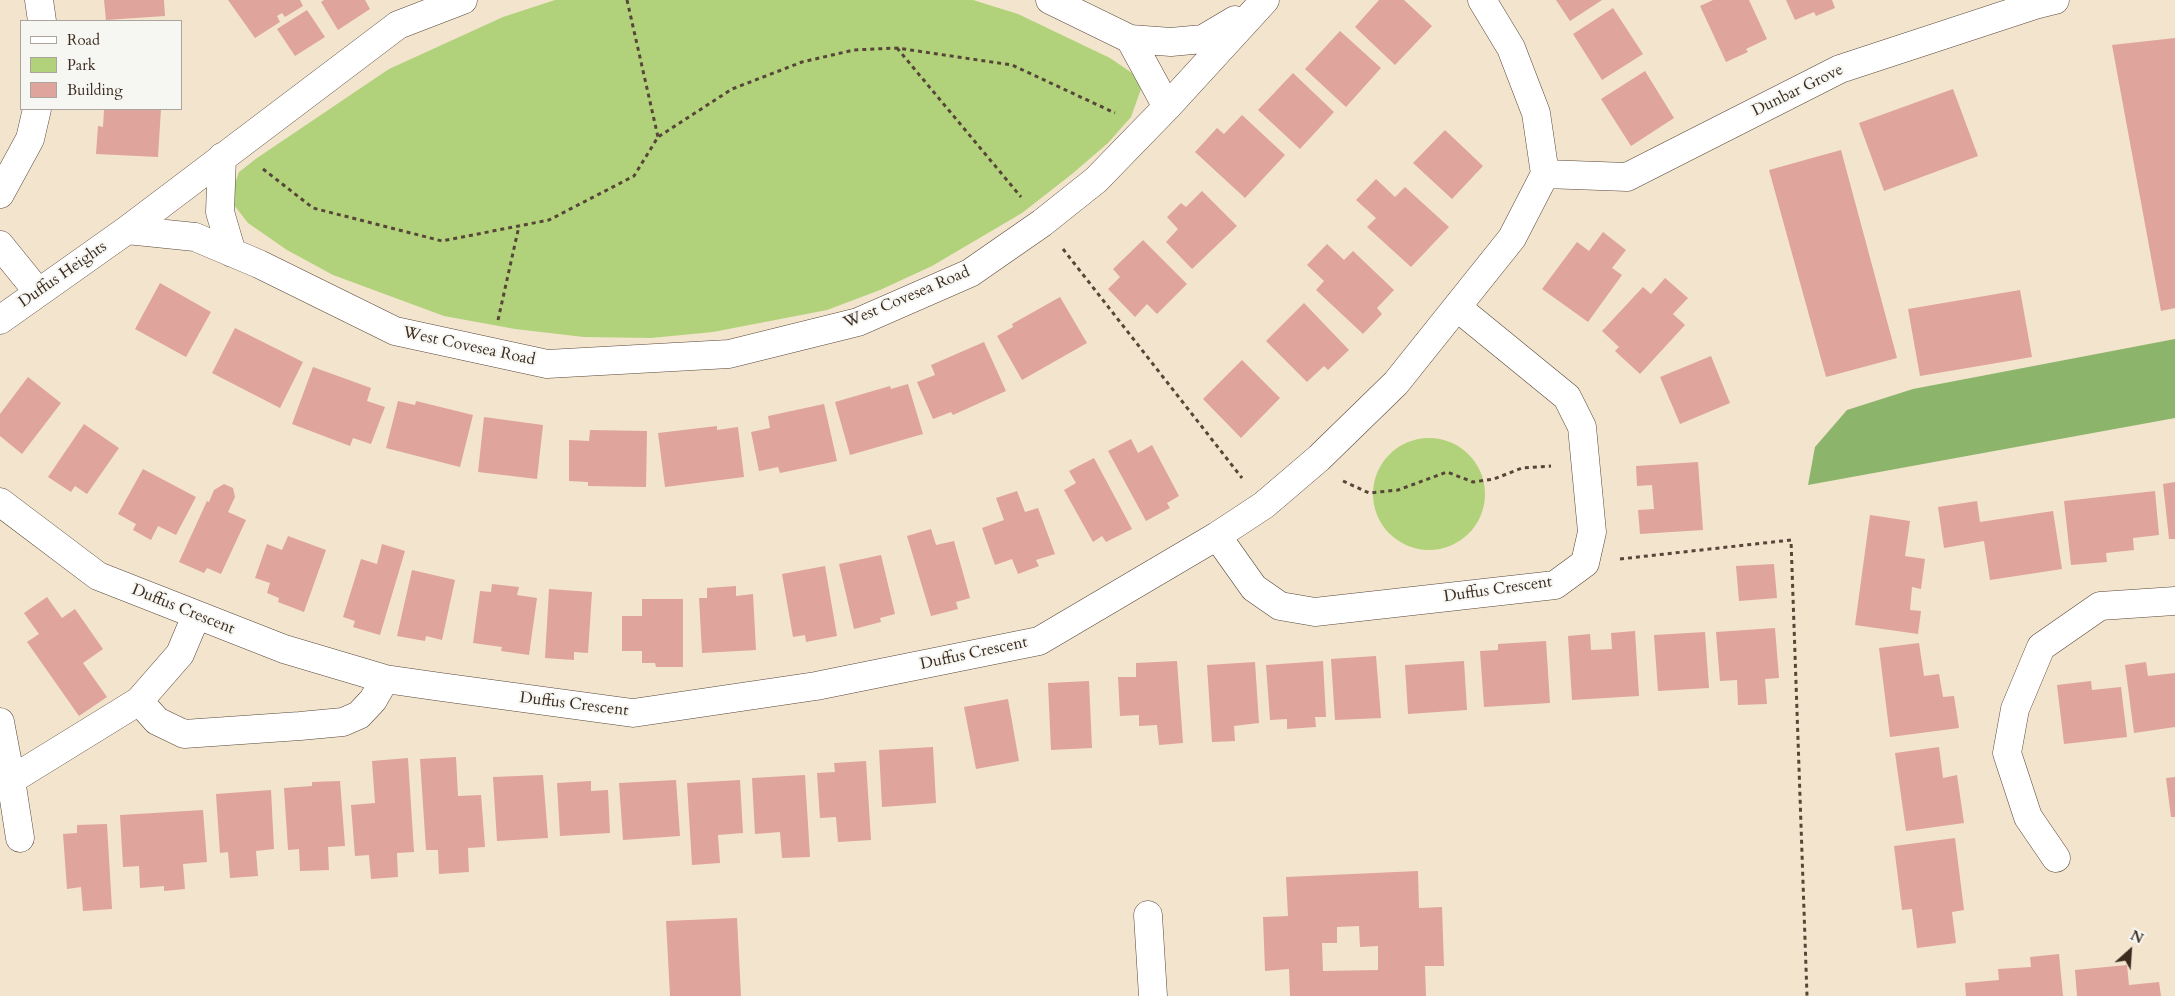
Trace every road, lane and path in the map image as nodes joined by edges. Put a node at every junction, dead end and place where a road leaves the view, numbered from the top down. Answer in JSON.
{"nodes":[{"id":1,"x":39,"y":0,"type":"edge"},
{"id":2,"x":463,"y":0,"type":"edge"},
{"id":3,"x":628,"y":0,"type":"edge"},
{"id":4,"x":1050,"y":0,"type":"edge"},
{"id":5,"x":1482,"y":0,"type":"edge"},
{"id":6,"x":2056,"y":0,"type":"edge"},
{"id":7,"x":1262,"y":3,"type":"edge"},
{"id":8,"x":42,"y":20,"type":"edge"},
{"id":9,"x":1130,"y":39,"type":"junction"},
{"id":10,"x":897,"y":48,"type":"junction"},
{"id":11,"x":1167,"y":107,"type":"junction"},
{"id":12,"x":37,"y":110,"type":"edge"},
{"id":13,"x":1142,"y":132,"type":"junction"},
{"id":14,"x":658,"y":137,"type":"junction"},
{"id":15,"x":228,"y":152,"type":"junction"},
{"id":16,"x":1545,"y":174,"type":"junction"},
{"id":17,"x":0,"y":194,"type":"edge"},
{"id":18,"x":1042,"y":223,"type":"junction"},
{"id":19,"x":519,"y":226,"type":"junction"},
{"id":20,"x":126,"y":230,"type":"junction"},
{"id":21,"x":0,"y":245,"type":"edge"},
{"id":22,"x":232,"y":253,"type":"junction"},
{"id":23,"x":38,"y":292,"type":"junction"},
{"id":24,"x":1458,"y":308,"type":"junction"},
{"id":25,"x":0,"y":320,"type":"edge"},
{"id":26,"x":492,"y":351,"type":"junction"},
{"id":27,"x":1319,"y":458,"type":"junction"},
{"id":28,"x":1585,"y":463,"type":"junction"},
{"id":29,"x":0,"y":502,"type":"edge"},
{"id":30,"x":1264,"y":505,"type":"junction"},
{"id":31,"x":1218,"y":536,"type":"junction"},
{"id":32,"x":1585,"y":563,"type":"junction"},
{"id":33,"x":2175,"y":600,"type":"edge"},
{"id":34,"x":196,"y":616,"type":"junction"},
{"id":35,"x":385,"y":678,"type":"junction"},
{"id":36,"x":139,"y":701,"type":"junction"},
{"id":37,"x":0,"y":722,"type":"edge"},
{"id":38,"x":11,"y":780,"type":"junction"},
{"id":39,"x":20,"y":838,"type":"dead end"},
{"id":40,"x":2056,"y":858,"type":"dead end"},
{"id":41,"x":1148,"y":915,"type":"dead end"},
{"id":42,"x":1153,"y":996,"type":"edge"},
{"id":43,"x":1806,"y":996,"type":"edge"}],
"edges":[{"from":1,"to":8,"type":"street"},
{"from":2,"to":15,"type":"street"},
{"from":3,"to":14,"type":"path"},
{"from":4,"to":9,"type":"street","name":"West Covesea Road"},
{"from":5,"to":16,"type":"street"},
{"from":6,"to":16,"type":"street","name":"Dunbar Grove"},
{"from":7,"to":9,"type":"street","name":"West Covesea Road"},
{"from":7,"to":11,"type":"street","name":"West Covesea Road"},
{"from":9,"to":11,"type":"street"},
{"from":10,"to":13,"type":"path"},
{"from":10,"to":14,"type":"path"},
{"from":10,"to":18,"type":"path"},
{"from":11,"to":13,"type":"street","name":"West Covesea Road"},
{"from":12,"to":17,"type":"street"},
{"from":13,"to":18,"type":"street","name":"West Covesea Road"},
{"from":14,"to":19,"type":"path"},
{"from":15,"to":19,"type":"path"},
{"from":15,"to":20,"type":"street"},
{"from":15,"to":22,"type":"street"},
{"from":16,"to":24,"type":"street","name":"Duffus Crescent"},
{"from":18,"to":26,"type":"street","name":"West Covesea Road"},
{"from":18,"to":30,"type":"path"},
{"from":19,"to":26,"type":"path"},
{"from":20,"to":22,"type":"street","name":"West Covesea Road"},
{"from":20,"to":23,"type":"street","name":"Duffus Heights"},
{"from":21,"to":23,"type":"street"},
{"from":22,"to":26,"type":"street","name":"West Covesea Road"},
{"from":23,"to":25,"type":"street","name":"Duffus Heights"},
{"from":24,"to":27,"type":"street","name":"Duffus Crescent"},
{"from":24,"to":28,"type":"street"},
{"from":27,"to":28,"type":"path"},
{"from":27,"to":30,"type":"street","name":"Duffus Crescent"},
{"from":28,"to":32,"type":"street"},
{"from":29,"to":34,"type":"street","name":"Duffus Crescent"},
{"from":30,"to":31,"type":"street","name":"Duffus Crescent"},
{"from":31,"to":32,"type":"street","name":"Duffus Crescent"},
{"from":31,"to":35,"type":"street","name":"Duffus Crescent"},
{"from":32,"to":43,"type":"path"},
{"from":33,"to":40,"type":"street"},
{"from":34,"to":35,"type":"street","name":"Duffus Crescent"},
{"from":34,"to":36,"type":"street"},
{"from":35,"to":36,"type":"street"},
{"from":36,"to":38,"type":"street"},
{"from":37,"to":38,"type":"street"},
{"from":38,"to":39,"type":"street"},
{"from":41,"to":42,"type":"street"}]}
